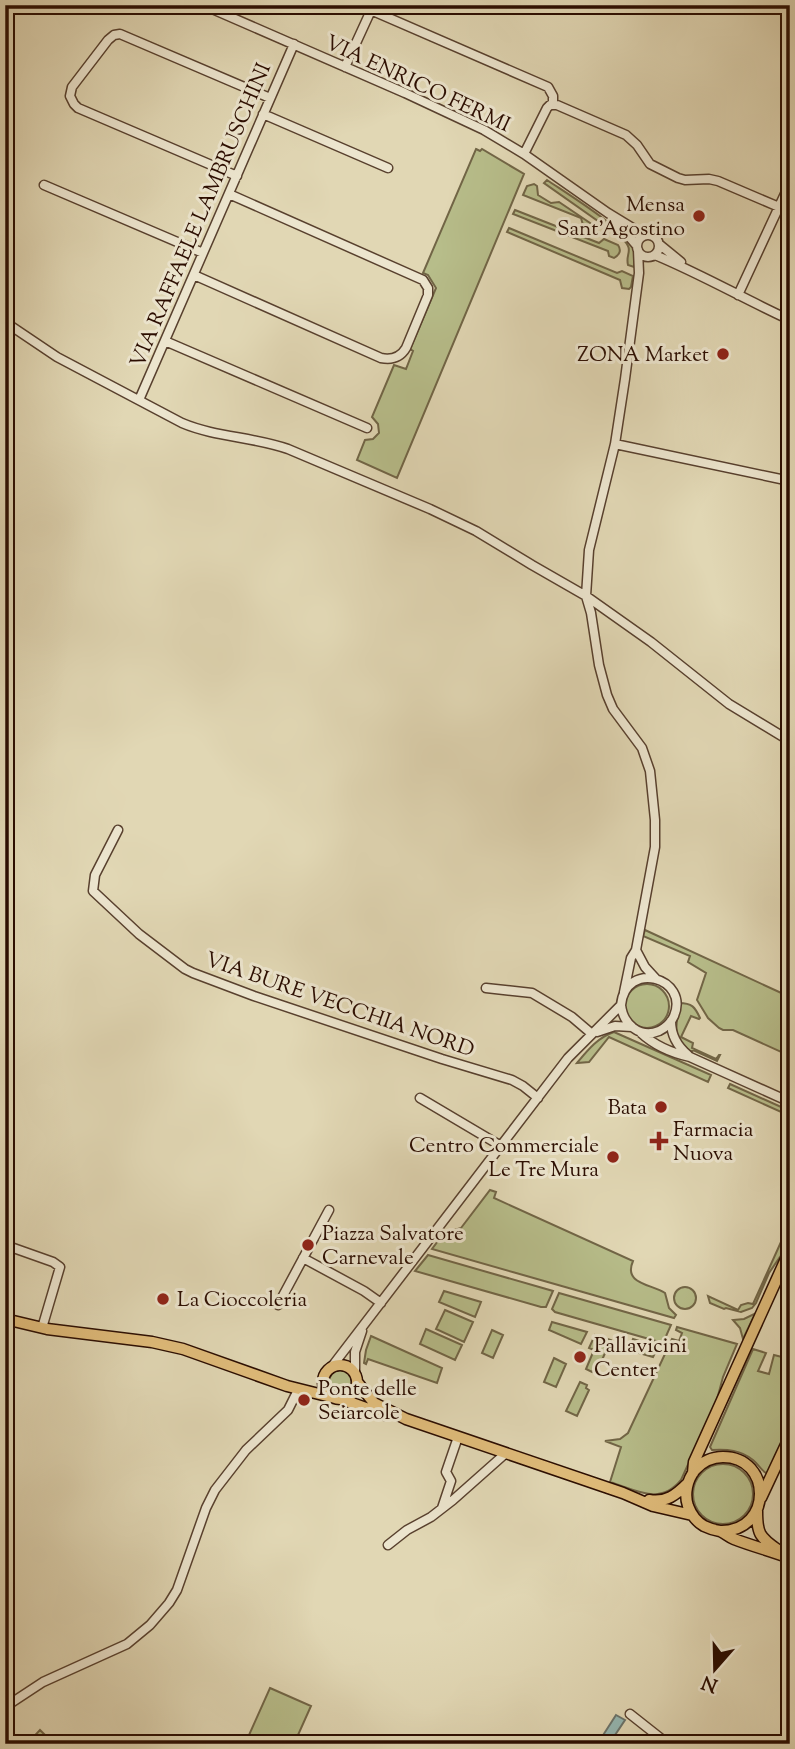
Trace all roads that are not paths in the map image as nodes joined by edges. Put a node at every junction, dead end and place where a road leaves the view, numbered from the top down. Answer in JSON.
{"nodes":[{"id":1,"x":203,"y":5,"type":"edge"},
{"id":2,"x":359,"y":5,"type":"edge"},
{"id":3,"x":372,"y":8,"type":"edge"},
{"id":4,"x":294,"y":44,"type":"junction"},
{"id":5,"x":345,"y":67,"type":"junction"},
{"id":6,"x":270,"y":98,"type":"junction"},
{"id":7,"x":553,"y":104,"type":"junction"},
{"id":8,"x":263,"y":114,"type":"junction"},
{"id":9,"x":524,"y":154,"type":"junction"},
{"id":10,"x":388,"y":168,"type":"dead end"},
{"id":11,"x":237,"y":176,"type":"junction"},
{"id":12,"x":44,"y":184,"type":"dead end"},
{"id":13,"x":789,"y":188,"type":"edge"},
{"id":14,"x":229,"y":194,"type":"junction"},
{"id":15,"x":779,"y":207,"type":"junction"},
{"id":16,"x":608,"y":213,"type":"junction"},
{"id":17,"x":644,"y":235,"type":"junction"},
{"id":18,"x":659,"y":244,"type":"junction"},
{"id":19,"x":638,"y":248,"type":"junction"},
{"id":20,"x":203,"y":253,"type":"junction"},
{"id":21,"x":652,"y":256,"type":"junction"},
{"id":22,"x":689,"y":268,"type":"junction"},
{"id":23,"x":639,"y":273,"type":"junction"},
{"id":24,"x":194,"y":275,"type":"junction"},
{"id":25,"x":738,"y":296,"type":"junction"},
{"id":26,"x":790,"y":320,"type":"edge"},
{"id":27,"x":5,"y":322,"type":"edge"},
{"id":28,"x":165,"y":341,"type":"junction"},
{"id":29,"x":139,"y":400,"type":"junction"},
{"id":30,"x":367,"y":428,"type":"dead end"},
{"id":31,"x":615,"y":444,"type":"junction"},
{"id":32,"x":790,"y":481,"type":"edge"},
{"id":33,"x":586,"y":596,"type":"junction"},
{"id":34,"x":790,"y":741,"type":"edge"},
{"id":35,"x":118,"y":830,"type":"dead end"},
{"id":36,"x":636,"y":950,"type":"junction"},
{"id":37,"x":656,"y":979,"type":"junction"},
{"id":38,"x":486,"y":988,"type":"dead end"},
{"id":39,"x":624,"y":992,"type":"junction"},
{"id":40,"x":621,"y":1005,"type":"junction"},
{"id":41,"x":671,"y":1021,"type":"junction"},
{"id":42,"x":636,"y":1029,"type":"junction"},
{"id":43,"x":592,"y":1034,"type":"junction"},
{"id":44,"x":690,"y":1057,"type":"junction"},
{"id":45,"x":420,"y":1098,"type":"dead end"},
{"id":46,"x":538,"y":1098,"type":"junction"},
{"id":47,"x":790,"y":1102,"type":"edge"},
{"id":48,"x":501,"y":1146,"type":"junction"},
{"id":49,"x":329,"y":1210,"type":"dead end"},
{"id":50,"x":5,"y":1245,"type":"edge"},
{"id":51,"x":790,"y":1250,"type":"edge"},
{"id":52,"x":303,"y":1258,"type":"junction"},
{"id":53,"x":381,"y":1303,"type":"junction"},
{"id":54,"x":278,"y":1305,"type":"dead end"},
{"id":55,"x":5,"y":1319,"type":"edge"},
{"id":56,"x":365,"y":1324,"type":"junction"},
{"id":57,"x":42,"y":1328,"type":"junction"},
{"id":58,"x":327,"y":1373,"type":"junction"},
{"id":59,"x":356,"y":1378,"type":"junction"},
{"id":60,"x":300,"y":1390,"type":"junction"},
{"id":61,"x":336,"y":1398,"type":"junction"},
{"id":62,"x":406,"y":1419,"type":"junction"},
{"id":63,"x":790,"y":1436,"type":"edge"},
{"id":64,"x":458,"y":1437,"type":"junction"},
{"id":65,"x":790,"y":1450,"type":"edge"},
{"id":66,"x":506,"y":1453,"type":"junction"},
{"id":67,"x":779,"y":1460,"type":"junction"},
{"id":68,"x":690,"y":1478,"type":"junction"},
{"id":69,"x":634,"y":1497,"type":"junction"},
{"id":70,"x":758,"y":1506,"type":"junction"},
{"id":71,"x":441,"y":1510,"type":"junction"},
{"id":72,"x":692,"y":1515,"type":"junction"},
{"id":73,"x":722,"y":1531,"type":"junction"},
{"id":74,"x":388,"y":1545,"type":"dead end"},
{"id":75,"x":790,"y":1558,"type":"edge"},
{"id":76,"x":5,"y":1707,"type":"edge"},
{"id":77,"x":630,"y":1714,"type":"dead end"},
{"id":78,"x":668,"y":1744,"type":"edge"}],
"edges":[{"from":1,"to":4,"type":"street","name":"VIA ENRICO FERMI"},
{"from":2,"to":3,"type":"street"},
{"from":3,"to":5,"type":"street"},
{"from":3,"to":7,"type":"street"},
{"from":4,"to":5,"type":"street","name":"VIA ENRICO FERMI"},
{"from":4,"to":6,"type":"street","name":"VIA RAFFAELE LAMBRUSCHINI"},
{"from":5,"to":9,"type":"street","name":"VIA ENRICO FERMI"},
{"from":6,"to":8,"type":"street","name":"VIA RAFFAELE LAMBRUSCHINI"},
{"from":6,"to":11,"type":"street"},
{"from":7,"to":9,"type":"street"},
{"from":7,"to":15,"type":"street"},
{"from":8,"to":10,"type":"street"},
{"from":8,"to":11,"type":"street","name":"VIA RAFFAELE LAMBRUSCHINI"},
{"from":9,"to":16,"type":"street","name":"VIA ENRICO FERMI"},
{"from":11,"to":14,"type":"street","name":"VIA RAFFAELE LAMBRUSCHINI"},
{"from":12,"to":20,"type":"street"},
{"from":13,"to":15,"type":"street"},
{"from":14,"to":20,"type":"street","name":"VIA RAFFAELE LAMBRUSCHINI"},
{"from":14,"to":24,"type":"street"},
{"from":15,"to":25,"type":"street"},
{"from":16,"to":17,"type":"street"},
{"from":16,"to":19,"type":"street"},
{"from":17,"to":18,"type":"street"},
{"from":17,"to":19,"type":"street"},
{"from":18,"to":21,"type":"street"},
{"from":18,"to":22,"type":"street"},
{"from":19,"to":21,"type":"street"},
{"from":19,"to":23,"type":"street"},
{"from":20,"to":24,"type":"street","name":"VIA RAFFAELE LAMBRUSCHINI"},
{"from":21,"to":22,"type":"street"},
{"from":21,"to":23,"type":"street"},
{"from":22,"to":25,"type":"street"},
{"from":23,"to":31,"type":"street"},
{"from":24,"to":28,"type":"street","name":"VIA RAFFAELE LAMBRUSCHINI"},
{"from":25,"to":26,"type":"street"},
{"from":27,"to":29,"type":"street"},
{"from":28,"to":29,"type":"street","name":"VIA RAFFAELE LAMBRUSCHINI"},
{"from":28,"to":30,"type":"street"},
{"from":29,"to":33,"type":"street"},
{"from":31,"to":32,"type":"street"},
{"from":31,"to":33,"type":"street"},
{"from":33,"to":34,"type":"street"},
{"from":33,"to":36,"type":"street"},
{"from":35,"to":46,"type":"street","name":"VIA BURE VECCHIA NORD"},
{"from":36,"to":37,"type":"street"},
{"from":36,"to":39,"type":"street"},
{"from":37,"to":39,"type":"street"},
{"from":37,"to":41,"type":"street"},
{"from":38,"to":43,"type":"street"},
{"from":39,"to":40,"type":"street"},
{"from":40,"to":42,"type":"street"},
{"from":40,"to":43,"type":"street"},
{"from":41,"to":42,"type":"street"},
{"from":41,"to":44,"type":"street"},
{"from":42,"to":43,"type":"street"},
{"from":42,"to":44,"type":"street"},
{"from":43,"to":46,"type":"street"},
{"from":44,"to":47,"type":"street"},
{"from":45,"to":48,"type":"street"},
{"from":46,"to":48,"type":"street"},
{"from":48,"to":53,"type":"street"},
{"from":49,"to":52,"type":"street"},
{"from":50,"to":57,"type":"street"},
{"from":51,"to":68,"type":"main road"},
{"from":52,"to":53,"type":"street"},
{"from":52,"to":54,"type":"street"},
{"from":53,"to":56,"type":"street"},
{"from":55,"to":57,"type":"main road"},
{"from":56,"to":58,"type":"street"},
{"from":56,"to":59,"type":"street"},
{"from":57,"to":60,"type":"main road"},
{"from":58,"to":59,"type":"main road"},
{"from":58,"to":60,"type":"main road"},
{"from":58,"to":61,"type":"main road"},
{"from":59,"to":61,"type":"main road"},
{"from":59,"to":62,"type":"main road"},
{"from":60,"to":61,"type":"main road"},
{"from":60,"to":76,"type":"street"},
{"from":61,"to":62,"type":"main road"},
{"from":62,"to":64,"type":"main road"},
{"from":63,"to":67,"type":"main road"},
{"from":64,"to":66,"type":"main road"},
{"from":64,"to":71,"type":"street"},
{"from":65,"to":67,"type":"street"},
{"from":66,"to":69,"type":"main road"},
{"from":66,"to":71,"type":"street"},
{"from":67,"to":70,"type":"main road"},
{"from":68,"to":69,"type":"main road"},
{"from":68,"to":70,"type":"main road"},
{"from":68,"to":72,"type":"main road"},
{"from":69,"to":72,"type":"main road"},
{"from":70,"to":73,"type":"main road"},
{"from":70,"to":75,"type":"main road"},
{"from":71,"to":74,"type":"street"},
{"from":72,"to":73,"type":"main road"},
{"from":73,"to":75,"type":"main road"},
{"from":77,"to":78,"type":"street"}]}
